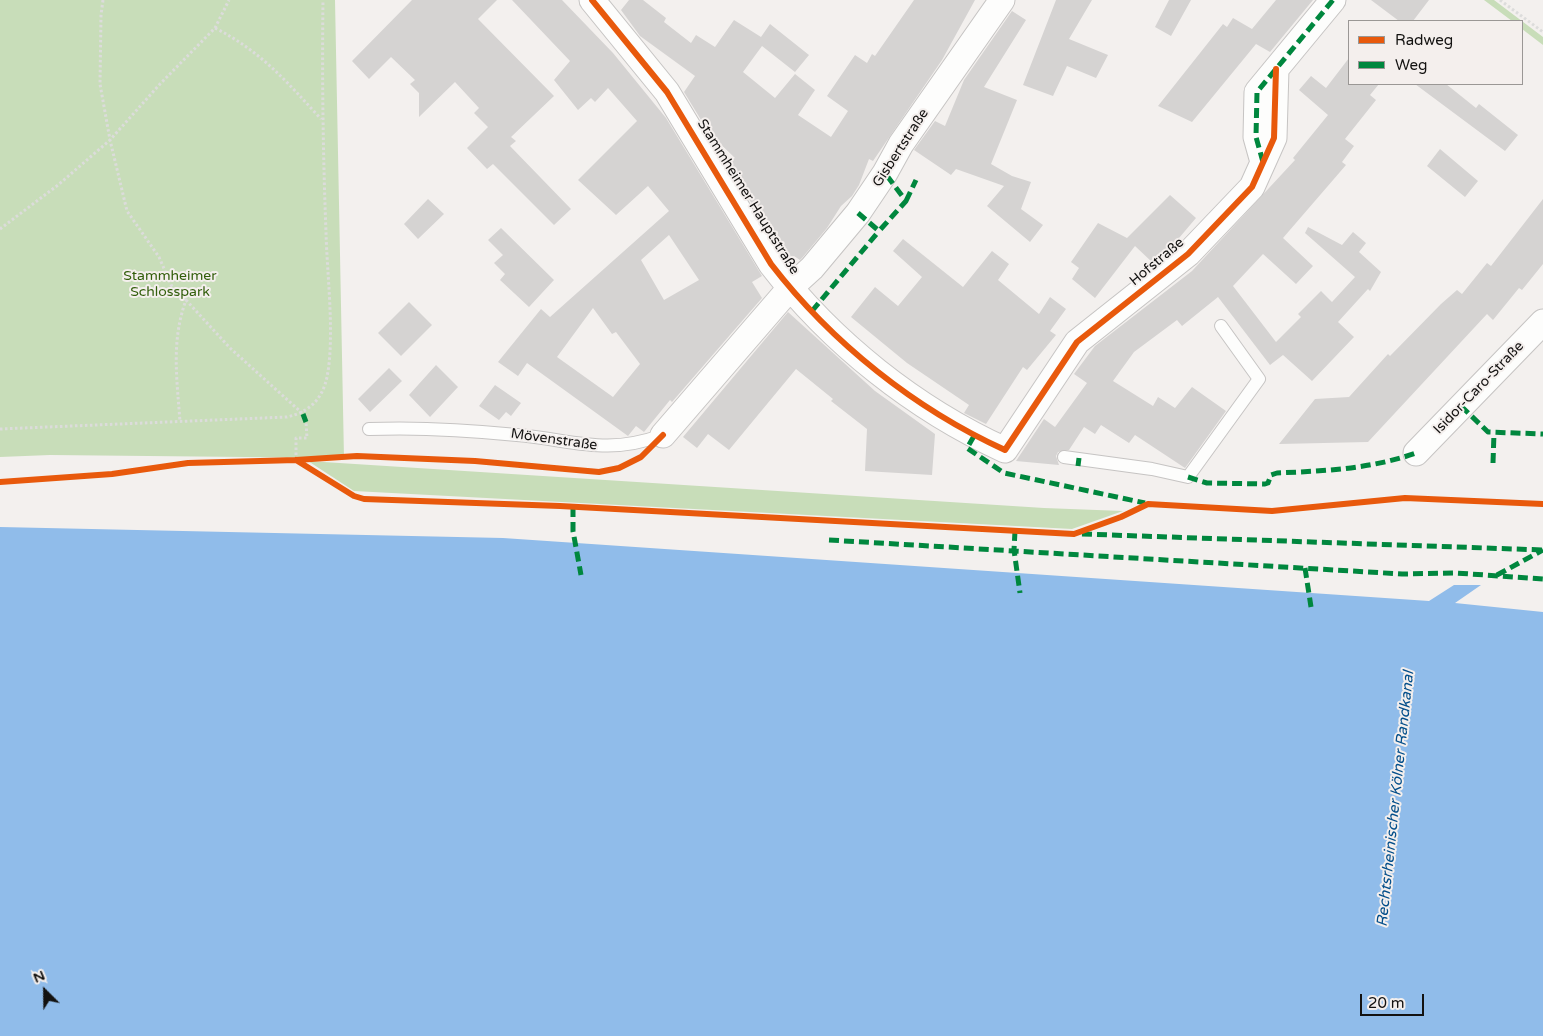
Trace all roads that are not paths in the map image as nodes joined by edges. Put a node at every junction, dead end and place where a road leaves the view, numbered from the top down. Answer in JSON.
{"nodes":[{"id":1,"x":592,"y":0,"type":"edge"},
{"id":2,"x":1002,"y":0,"type":"edge"},
{"id":3,"x":1333,"y":0,"type":"edge"},
{"id":4,"x":790,"y":288,"type":"junction"},
{"id":5,"x":1543,"y":322,"type":"edge"},
{"id":6,"x":1221,"y":326,"type":"dead end"},
{"id":7,"x":369,"y":429,"type":"dead end"},
{"id":8,"x":663,"y":435,"type":"joint"},
{"id":9,"x":1013,"y":452,"type":"joint"},
{"id":10,"x":1416,"y":453,"type":"dead end"},
{"id":11,"x":1064,"y":457,"type":"dead end"}],
"edges":[{"from":1,"to":4,"type":"street","name":"Stammheimer Hauptstraße"},
{"from":2,"to":4,"type":"street","name":"Gisbertstraße"},
{"from":3,"to":9,"type":"street","name":"Hofstraße"},
{"from":4,"to":8,"type":"street","name":"Mövenstraße"},
{"from":4,"to":9,"type":"street","name":"Stammheimer Hauptstraße"},
{"from":5,"to":10,"type":"street","name":"Isidor-Caro-Straße"},
{"from":6,"to":11,"type":"lane"},
{"from":7,"to":8,"type":"lane","name":"Mövenstraße"}]}
